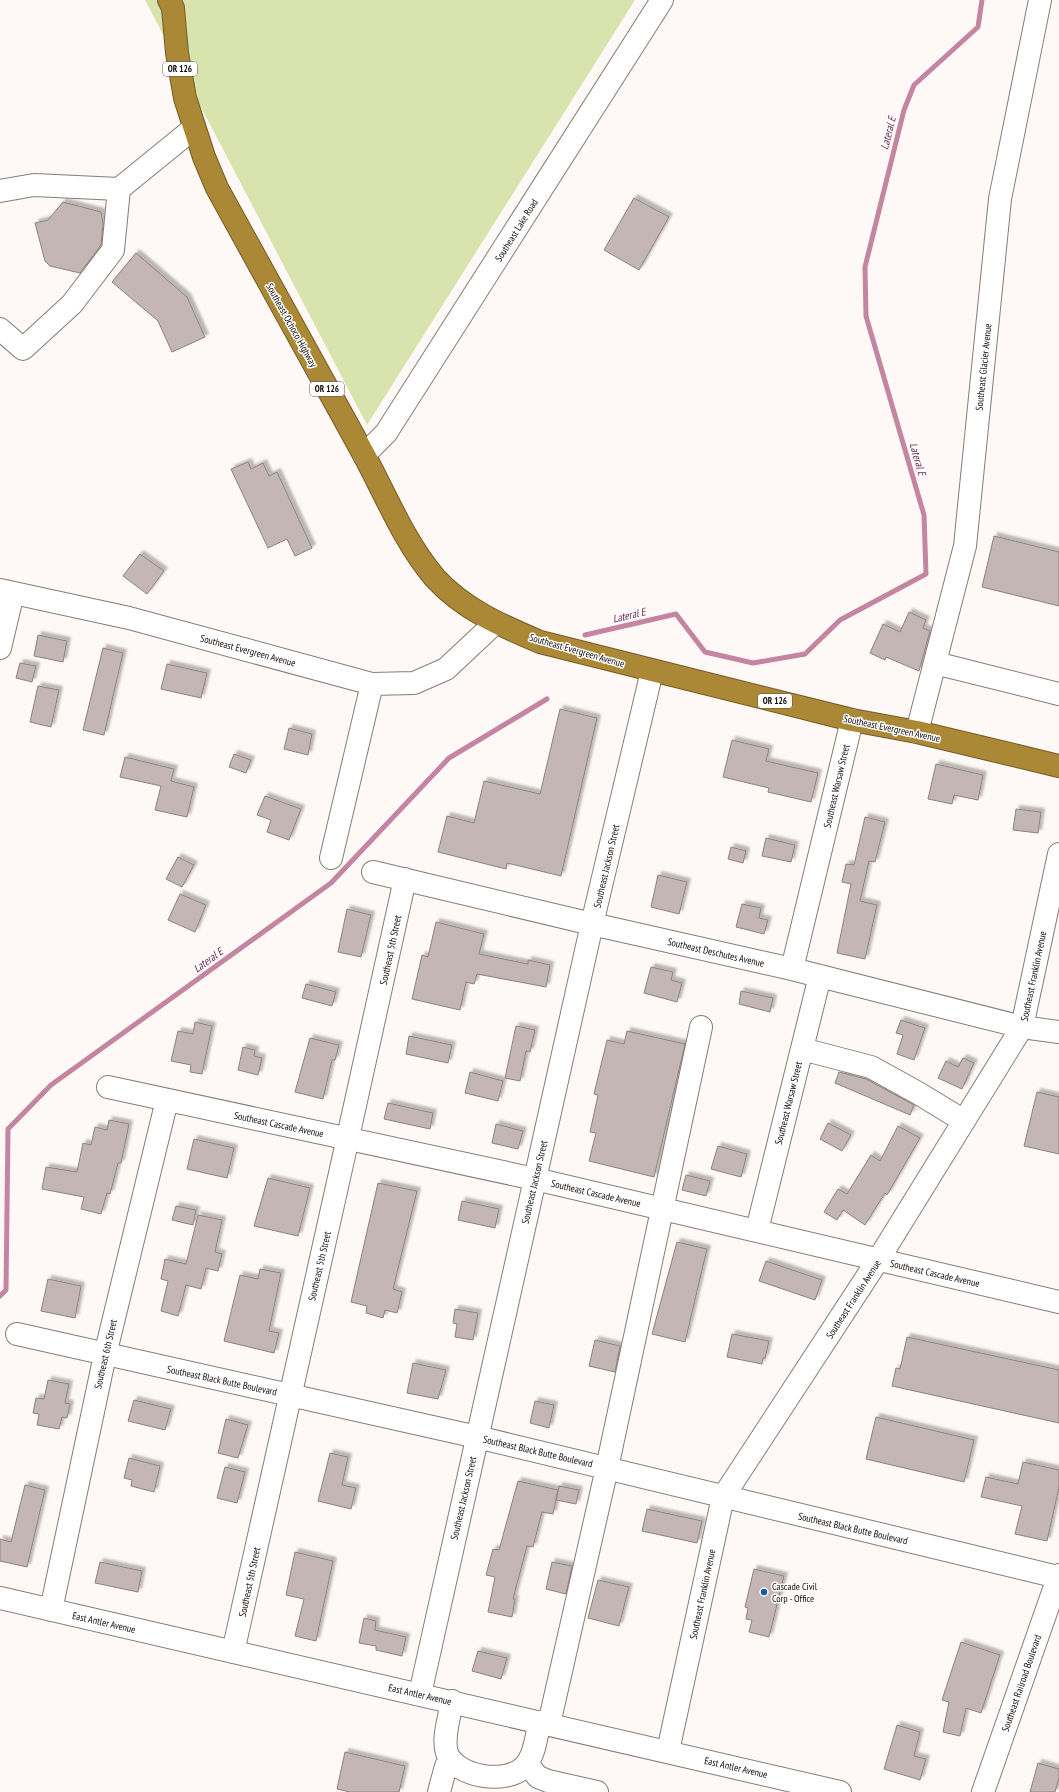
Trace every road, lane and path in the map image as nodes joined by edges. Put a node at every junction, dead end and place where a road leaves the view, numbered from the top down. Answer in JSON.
{"nodes":[{"id":1,"x":662,"y":0,"type":"edge"},
{"id":2,"x":1040,"y":0,"type":"edge"},
{"id":3,"x":173,"y":3,"type":"edge"},
{"id":4,"x":194,"y":128,"type":"junction"},
{"id":5,"x":119,"y":189,"type":"junction"},
{"id":6,"x":0,"y":191,"type":"edge"},
{"id":7,"x":0,"y":329,"type":"edge"},
{"id":8,"x":364,"y":455,"type":"junction"},
{"id":9,"x":6,"y":592,"type":"edge"},
{"id":10,"x":495,"y":623,"type":"junction"},
{"id":11,"x":0,"y":648,"type":"edge"},
{"id":12,"x":935,"y":663,"type":"junction"},
{"id":13,"x":652,"y":671,"type":"junction"},
{"id":14,"x":372,"y":684,"type":"junction"},
{"id":15,"x":1059,"y":694,"type":"edge"},
{"id":16,"x":852,"y":720,"type":"junction"},
{"id":17,"x":917,"y":732,"type":"junction"},
{"id":18,"x":1059,"y":766,"type":"edge"},
{"id":19,"x":1059,"y":854,"type":"edge"},
{"id":20,"x":331,"y":858,"type":"dead end"},
{"id":21,"x":373,"y":872,"type":"dead end"},
{"id":22,"x":405,"y":879,"type":"junction"},
{"id":23,"x":592,"y":924,"type":"junction"},
{"id":24,"x":792,"y":969,"type":"junction"},
{"id":25,"x":820,"y":976,"type":"junction"},
{"id":26,"x":701,"y":1027,"type":"dead end"},
{"id":27,"x":1022,"y":1027,"type":"junction"},
{"id":28,"x":1059,"y":1032,"type":"edge"},
{"id":29,"x":802,"y":1049,"type":"junction"},
{"id":30,"x":108,"y":1087,"type":"dead end"},
{"id":31,"x":167,"y":1100,"type":"junction"},
{"id":32,"x":964,"y":1121,"type":"junction"},
{"id":33,"x":349,"y":1139,"type":"junction"},
{"id":34,"x":535,"y":1179,"type":"junction"},
{"id":35,"x":662,"y":1208,"type":"junction"},
{"id":36,"x":757,"y":1230,"type":"junction"},
{"id":37,"x":878,"y":1260,"type":"junction"},
{"id":38,"x":1059,"y":1302,"type":"edge"},
{"id":39,"x":17,"y":1334,"type":"dead end"},
{"id":40,"x":105,"y":1355,"type":"junction"},
{"id":41,"x":290,"y":1395,"type":"junction"},
{"id":42,"x":477,"y":1436,"type":"junction"},
{"id":43,"x":607,"y":1468,"type":"junction"},
{"id":44,"x":723,"y":1498,"type":"junction"},
{"id":45,"x":1058,"y":1576,"type":"edge"},
{"id":46,"x":0,"y":1598,"type":"edge"},
{"id":47,"x":51,"y":1610,"type":"junction"},
{"id":48,"x":233,"y":1652,"type":"junction"},
{"id":49,"x":420,"y":1694,"type":"junction"},
{"id":50,"x":452,"y":1701,"type":"junction"},
{"id":51,"x":544,"y":1723,"type":"junction"},
{"id":52,"x":668,"y":1751,"type":"junction"},
{"id":53,"x":451,"y":1761,"type":"junction"},
{"id":54,"x":527,"y":1764,"type":"junction"},
{"id":55,"x":439,"y":1792,"type":"edge"},
{"id":56,"x":597,"y":1792,"type":"edge"},
{"id":57,"x":840,"y":1792,"type":"edge"},
{"id":58,"x":983,"y":1792,"type":"edge"}],
"edges":[{"from":1,"to":8,"type":"street","name":"Southeast Lake Road"},
{"from":2,"to":12,"type":"street","name":"Southeast Glacier Avenue"},
{"from":3,"to":4,"type":"highway","name":"Southeast Ochoco Highway","number":"OR 126"},
{"from":4,"to":5,"type":"street"},
{"from":4,"to":8,"type":"highway","name":"Southeast Ochoco Highway","number":"OR 126"},
{"from":5,"to":6,"type":"street"},
{"from":5,"to":7,"type":"street"},
{"from":8,"to":10,"type":"highway","name":"Southeast Ochoco Highway","number":"OR 126"},
{"from":9,"to":11,"type":"street"},
{"from":9,"to":14,"type":"street","name":"Southeast Evergreen Avenue"},
{"from":10,"to":13,"type":"highway","name":"Southeast Evergreen Avenue","number":"OR 126"},
{"from":10,"to":14,"type":"street","name":"Southeast Evergreen Avenue"},
{"from":12,"to":15,"type":"street"},
{"from":12,"to":17,"type":"street","name":"Southeast Glacier Avenue"},
{"from":13,"to":16,"type":"highway","name":"Southeast Evergreen Avenue","number":"OR 126"},
{"from":13,"to":23,"type":"street","name":"Southeast Jackson Street"},
{"from":14,"to":20,"type":"street"},
{"from":16,"to":17,"type":"highway","name":"Southeast Evergreen Avenue","number":"OR 126"},
{"from":16,"to":24,"type":"street","name":"Southeast Warsaw Street"},
{"from":17,"to":18,"type":"highway","name":"Southeast Evergreen Avenue","number":"OR 126"},
{"from":19,"to":27,"type":"street","name":"Southeast Franklin Avenue"},
{"from":21,"to":22,"type":"street","name":"Southeast Deschutes Avenue"},
{"from":22,"to":23,"type":"street","name":"Southeast Deschutes Avenue"},
{"from":22,"to":33,"type":"street","name":"Southeast 5th Street"},
{"from":23,"to":24,"type":"street","name":"Southeast Deschutes Avenue"},
{"from":23,"to":34,"type":"street","name":"Southeast Jackson Street"},
{"from":24,"to":25,"type":"street","name":"Southeast Deschutes Avenue"},
{"from":25,"to":27,"type":"street","name":"Southeast Deschutes Avenue"},
{"from":25,"to":29,"type":"street","name":"Southeast Warsaw Street"},
{"from":26,"to":35,"type":"street"},
{"from":27,"to":28,"type":"street","name":"Southeast Deschutes Avenue"},
{"from":27,"to":32,"type":"street","name":"Southeast Franklin Avenue"},
{"from":29,"to":32,"type":"street"},
{"from":29,"to":36,"type":"street","name":"Southeast Warsaw Street"},
{"from":30,"to":31,"type":"street","name":"Southeast Cascade Avenue"},
{"from":31,"to":33,"type":"street","name":"Southeast Cascade Avenue"},
{"from":31,"to":40,"type":"street","name":"Southeast 6th Street"},
{"from":32,"to":37,"type":"street","name":"Southeast Franklin Avenue"},
{"from":33,"to":34,"type":"street","name":"Southeast Cascade Avenue"},
{"from":33,"to":41,"type":"street","name":"Southeast 5th Street"},
{"from":34,"to":35,"type":"street","name":"Southeast Cascade Avenue"},
{"from":34,"to":42,"type":"street","name":"Southeast Jackson Street"},
{"from":35,"to":36,"type":"street","name":"Southeast Cascade Avenue"},
{"from":35,"to":43,"type":"street"},
{"from":36,"to":37,"type":"street","name":"Southeast Cascade Avenue"},
{"from":37,"to":38,"type":"street","name":"Southeast Cascade Avenue"},
{"from":37,"to":44,"type":"street","name":"Southeast Franklin Avenue"},
{"from":39,"to":40,"type":"street","name":"Southeast Black Butte Boulevard"},
{"from":40,"to":41,"type":"street","name":"Southeast Black Butte Boulevard"},
{"from":40,"to":47,"type":"street","name":"Southeast 6th Street"},
{"from":41,"to":42,"type":"street","name":"Southeast Black Butte Boulevard"},
{"from":41,"to":48,"type":"street","name":"Southeast 5th Street"},
{"from":42,"to":43,"type":"street","name":"Southeast Black Butte Boulevard"},
{"from":42,"to":49,"type":"street","name":"Southeast Jackson Street"},
{"from":43,"to":44,"type":"street","name":"Southeast Black Butte Boulevard"},
{"from":43,"to":51,"type":"street"},
{"from":44,"to":45,"type":"street","name":"Southeast Black Butte Boulevard"},
{"from":44,"to":52,"type":"street","name":"Southeast Franklin Avenue"},
{"from":45,"to":58,"type":"street","name":"Southeast Railroad Boulevard"},
{"from":46,"to":47,"type":"street","name":"East Antler Avenue"},
{"from":47,"to":48,"type":"street","name":"East Antler Avenue"},
{"from":48,"to":49,"type":"street","name":"East Antler Avenue"},
{"from":49,"to":50,"type":"street","name":"East Antler Avenue"},
{"from":50,"to":51,"type":"street","name":"East Antler Avenue"},
{"from":50,"to":53,"type":"street"},
{"from":51,"to":52,"type":"street","name":"East Antler Avenue"},
{"from":51,"to":54,"type":"street"},
{"from":52,"to":57,"type":"street","name":"East Antler Avenue"},
{"from":53,"to":54,"type":"street"},
{"from":53,"to":55,"type":"street"},
{"from":54,"to":56,"type":"street"}]}
